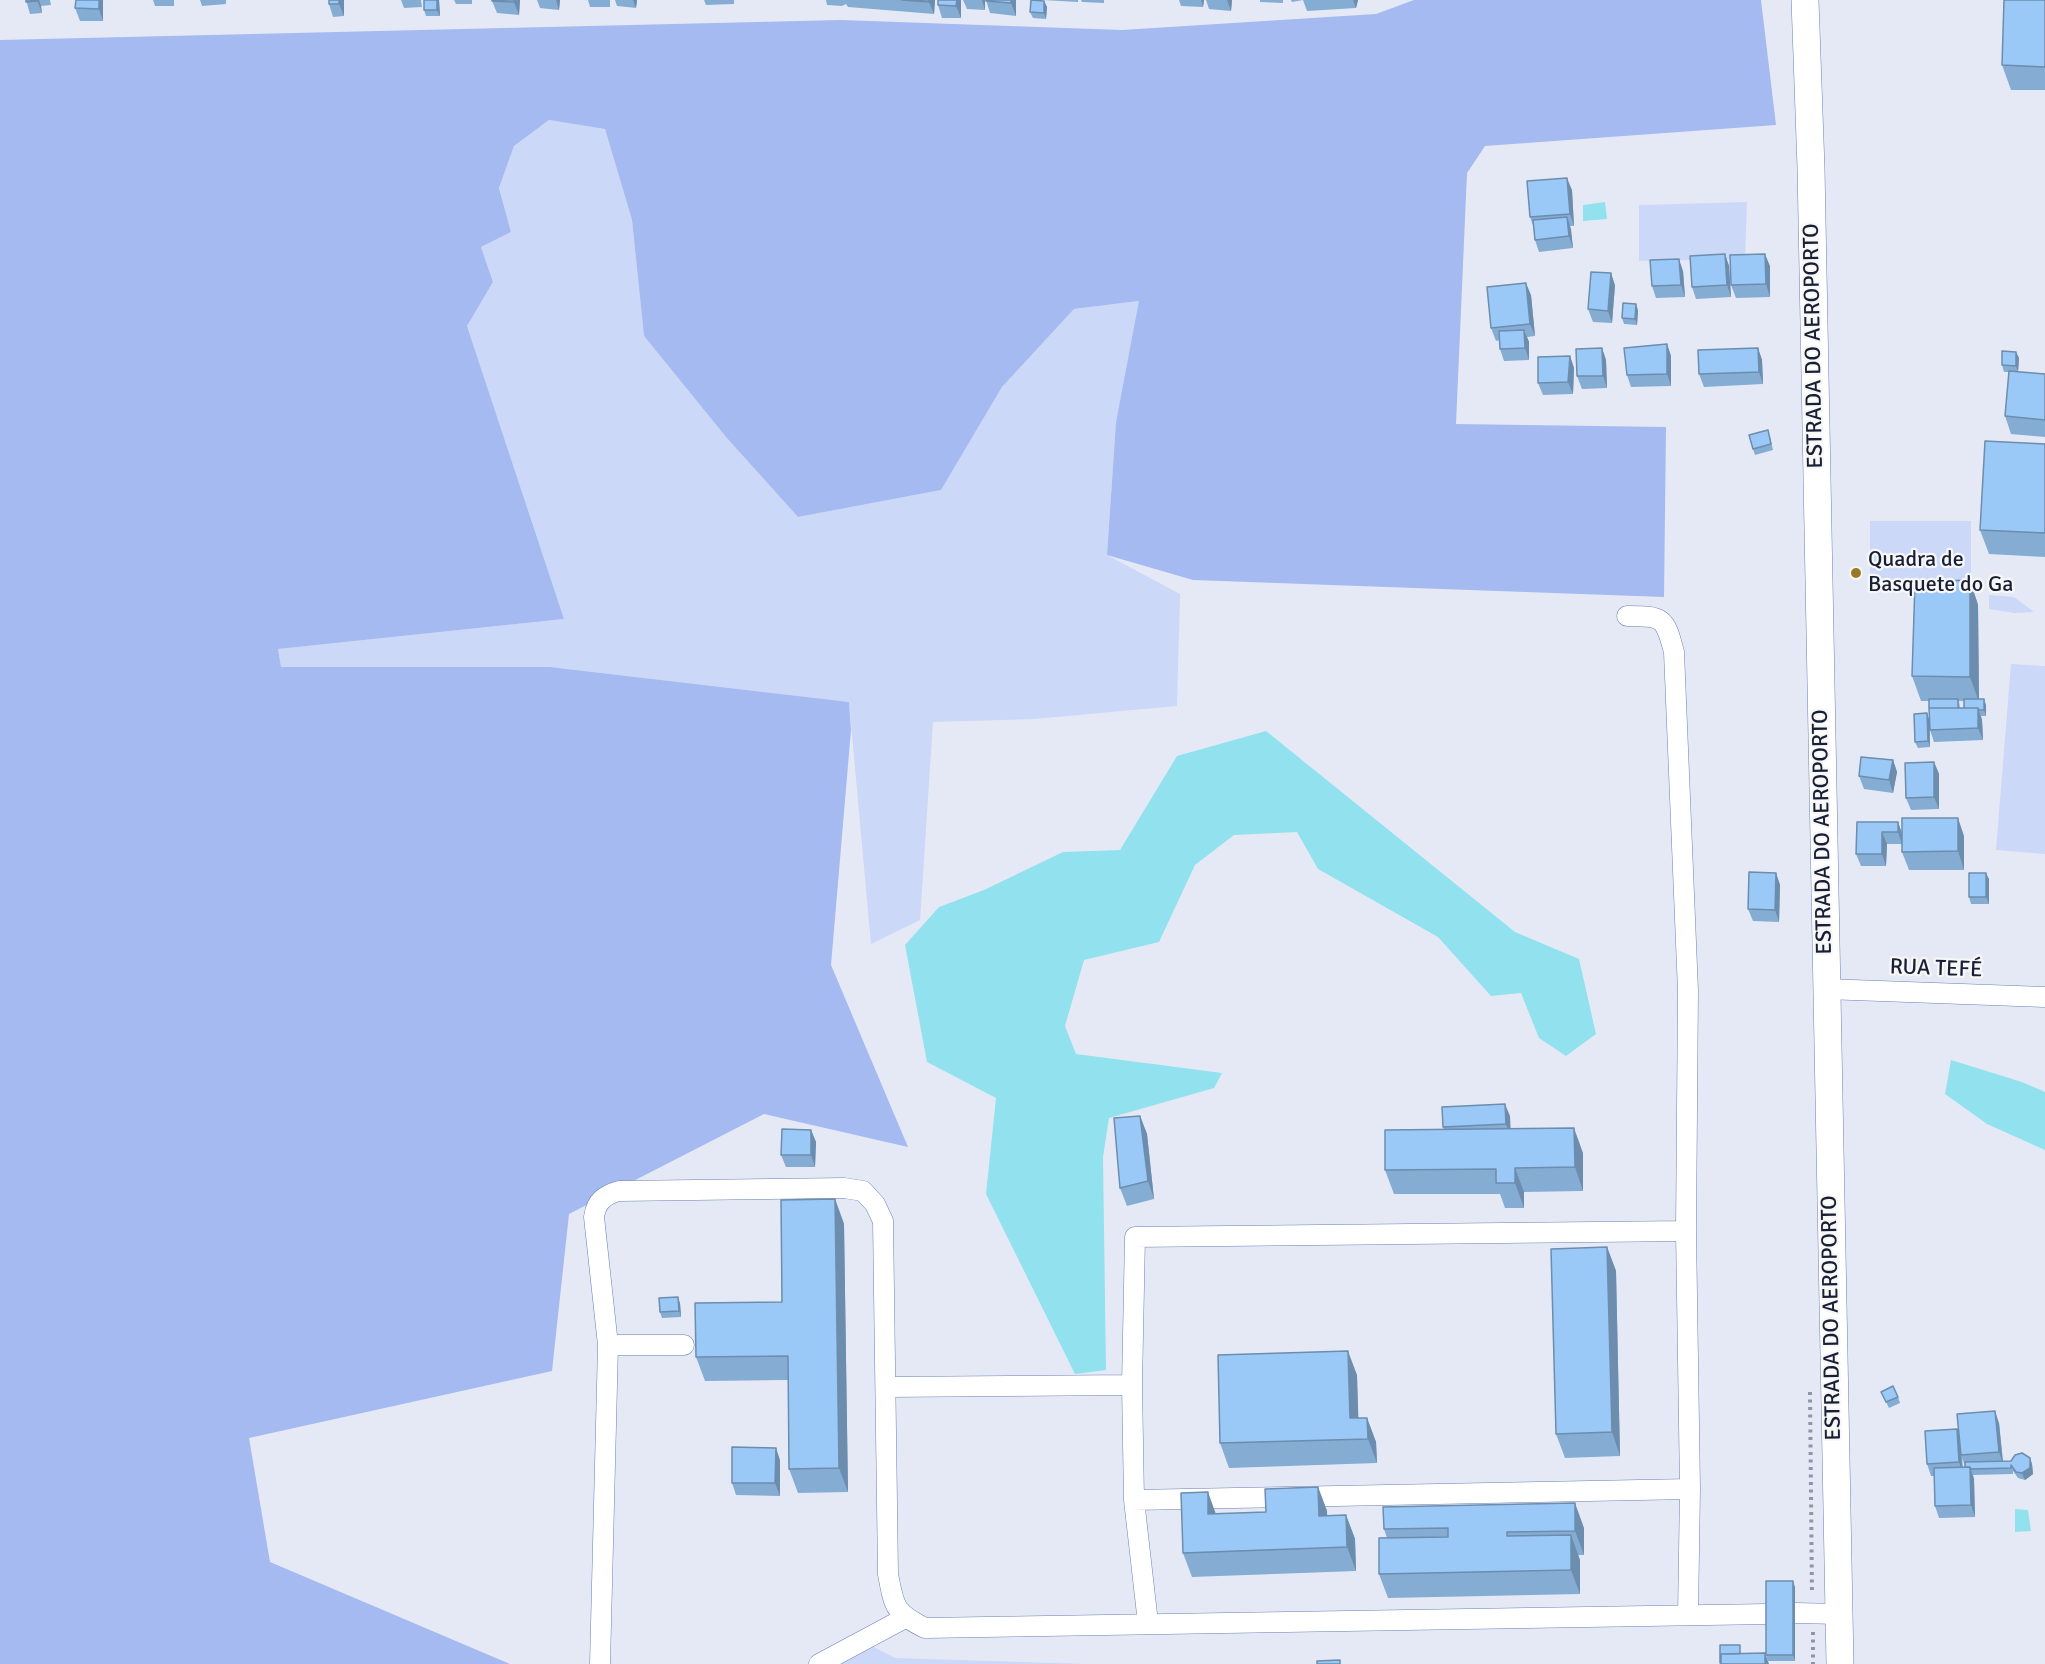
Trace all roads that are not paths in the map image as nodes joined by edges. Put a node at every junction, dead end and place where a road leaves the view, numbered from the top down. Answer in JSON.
{"nodes":[{"id":1,"x":1805,"y":0,"type":"edge"},
{"id":2,"x":1627,"y":616,"type":"dead end"},
{"id":3,"x":1825,"y":989,"type":"junction"},
{"id":4,"x":2045,"y":997,"type":"edge"},
{"id":5,"x":1686,"y":1231,"type":"junction"},
{"id":6,"x":608,"y":1345,"type":"junction"},
{"id":7,"x":684,"y":1345,"type":"dead end"},
{"id":8,"x":1132,"y":1385,"type":"junction"},
{"id":9,"x":885,"y":1387,"type":"junction"},
{"id":10,"x":1690,"y":1489,"type":"junction"},
{"id":11,"x":1134,"y":1500,"type":"junction"},
{"id":12,"x":1768,"y":1614,"type":"edge"},
{"id":13,"x":1795,"y":1614,"type":"edge"},
{"id":14,"x":1839,"y":1614,"type":"junction"},
{"id":15,"x":1688,"y":1615,"type":"junction"},
{"id":16,"x":905,"y":1618,"type":"junction"},
{"id":17,"x":1148,"y":1623,"type":"junction"},
{"id":18,"x":600,"y":1664,"type":"edge"},
{"id":19,"x":819,"y":1664,"type":"edge"},
{"id":20,"x":1840,"y":1664,"type":"edge"}],
"edges":[{"from":1,"to":3,"type":"street","name":"ESTRADA DO AEROPORTO"},
{"from":2,"to":5,"type":"street"},
{"from":3,"to":4,"type":"street","name":"RUA TEFÉ"},
{"from":3,"to":14,"type":"street","name":"ESTRADA DO AEROPORTO"},
{"from":5,"to":8,"type":"street"},
{"from":5,"to":10,"type":"street"},
{"from":6,"to":7,"type":"street"},
{"from":6,"to":9,"type":"street"},
{"from":6,"to":18,"type":"street"},
{"from":8,"to":9,"type":"street"},
{"from":8,"to":11,"type":"street"},
{"from":9,"to":16,"type":"street"},
{"from":10,"to":11,"type":"street"},
{"from":10,"to":15,"type":"street"},
{"from":11,"to":17,"type":"street"},
{"from":12,"to":15,"type":"street"},
{"from":13,"to":14,"type":"street"},
{"from":14,"to":20,"type":"street","name":"ESTRADA DO AEROPORTO"},
{"from":15,"to":17,"type":"street"},
{"from":16,"to":17,"type":"street"},
{"from":16,"to":19,"type":"street"}]}
